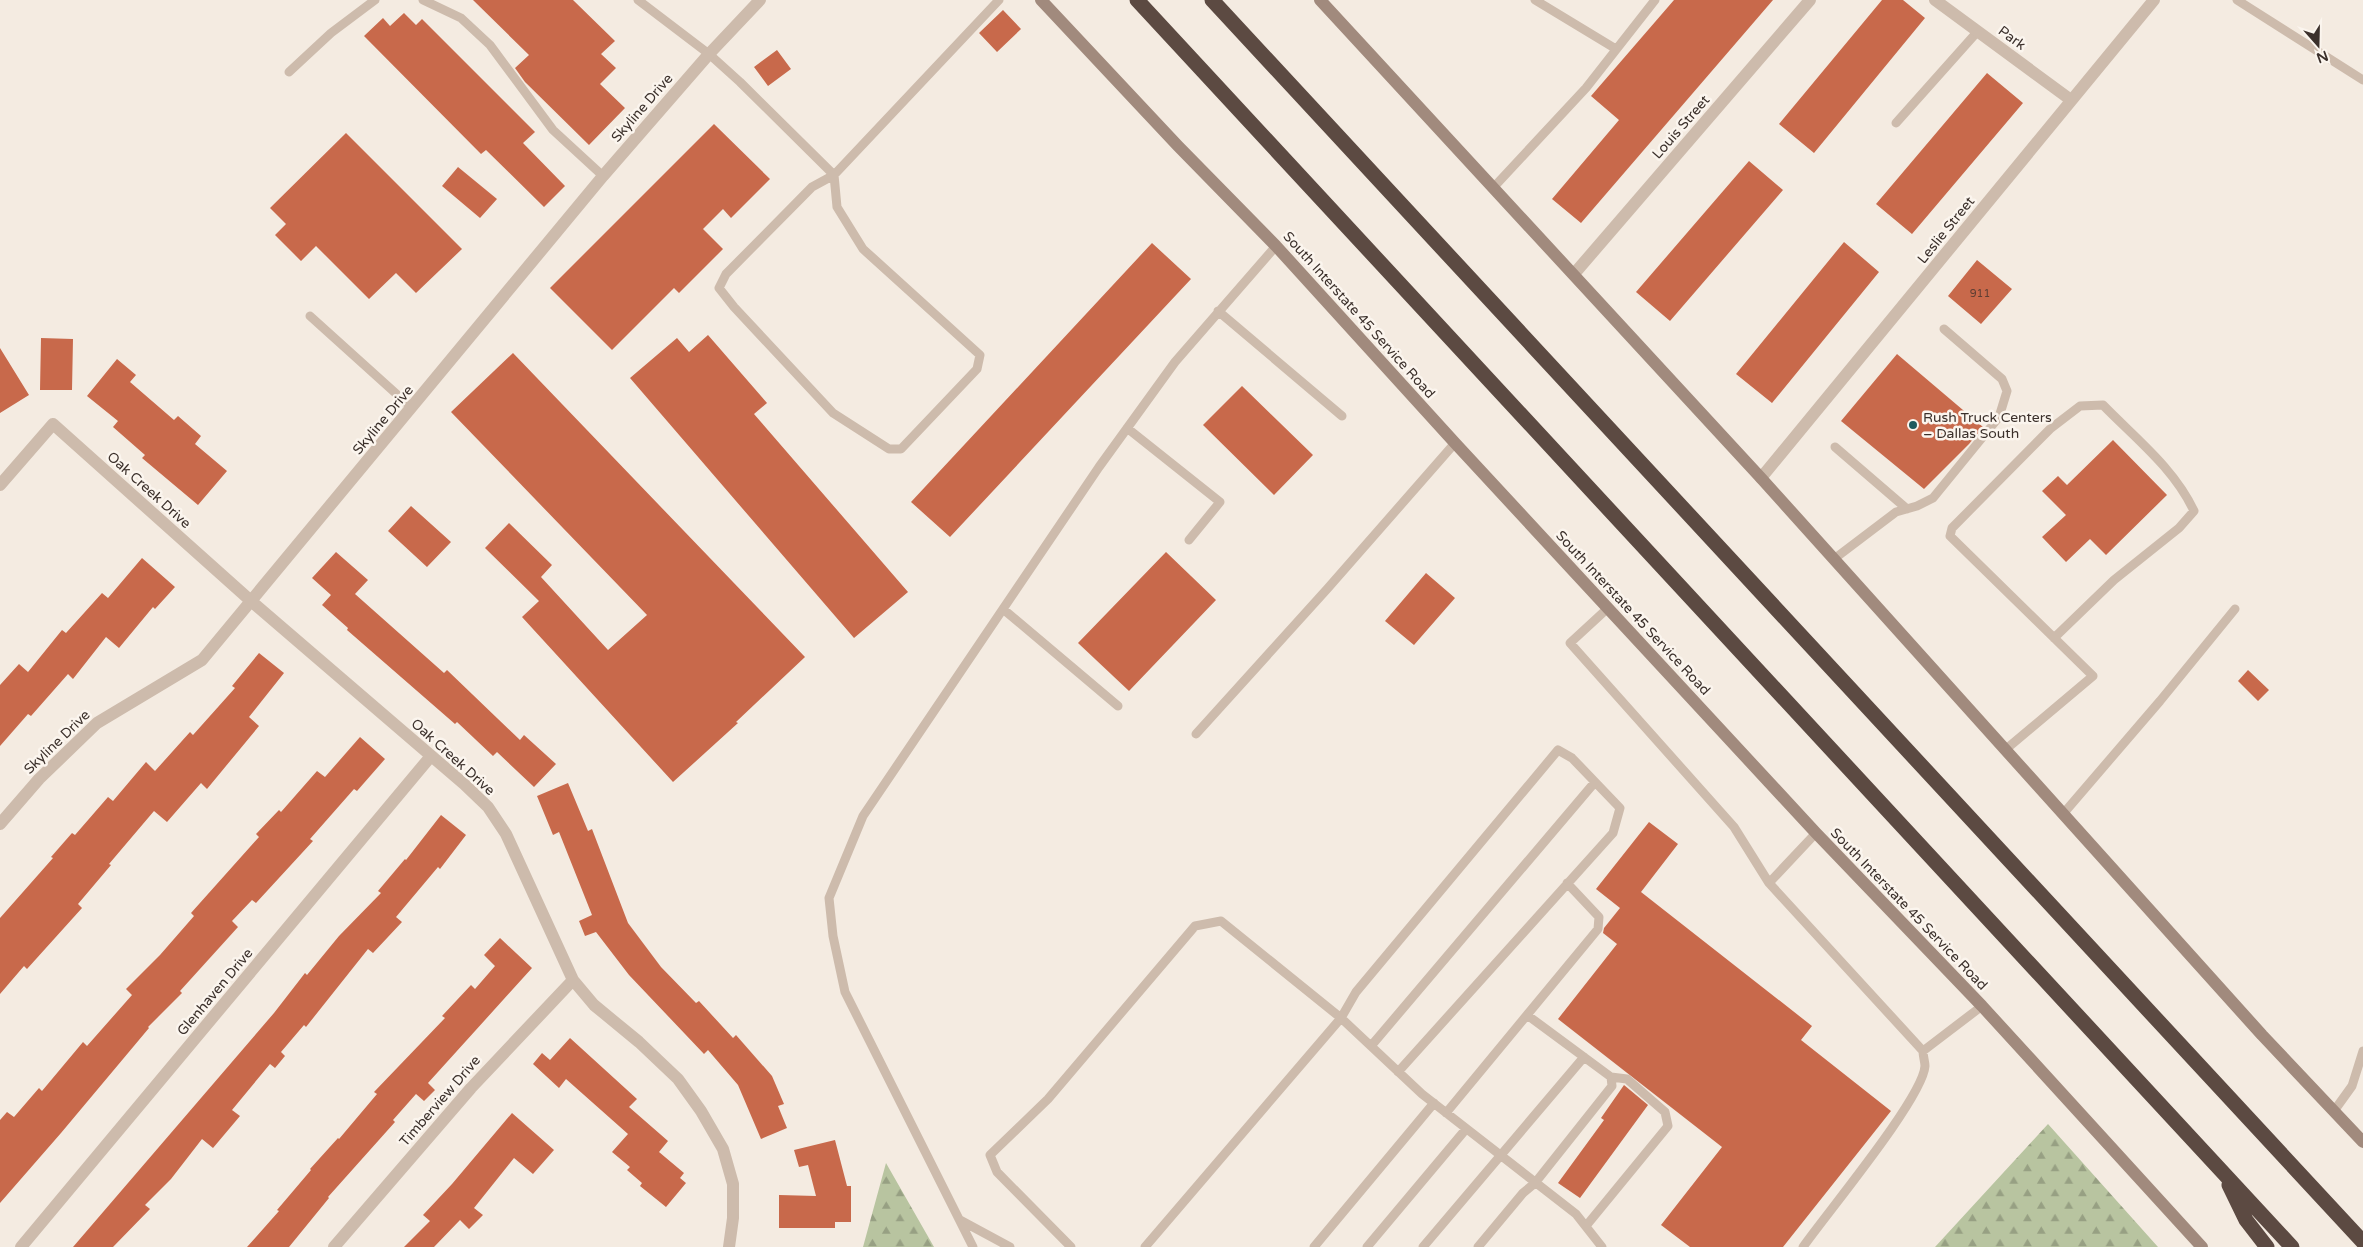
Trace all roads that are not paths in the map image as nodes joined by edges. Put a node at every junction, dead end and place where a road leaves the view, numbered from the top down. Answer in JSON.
{"nodes":[{"id":1,"x":375,"y":0,"type":"edge"},
{"id":2,"x":423,"y":0,"type":"edge"},
{"id":3,"x":638,"y":0,"type":"edge"},
{"id":4,"x":760,"y":0,"type":"edge"},
{"id":5,"x":999,"y":0,"type":"edge"},
{"id":6,"x":1041,"y":0,"type":"edge"},
{"id":7,"x":1138,"y":0,"type":"edge"},
{"id":8,"x":1212,"y":0,"type":"edge"},
{"id":9,"x":1320,"y":0,"type":"edge"},
{"id":10,"x":1535,"y":0,"type":"edge"},
{"id":11,"x":1656,"y":0,"type":"edge"},
{"id":12,"x":1810,"y":0,"type":"edge"},
{"id":13,"x":1935,"y":0,"type":"edge"},
{"id":14,"x":2154,"y":0,"type":"edge"},
{"id":15,"x":2237,"y":0,"type":"edge"},
{"id":16,"x":1978,"y":31,"type":"junction"},
{"id":17,"x":1616,"y":49,"type":"junction"},
{"id":18,"x":709,"y":54,"type":"junction"},
{"id":19,"x":289,"y":72,"type":"dead end"},
{"id":20,"x":2363,"y":80,"type":"edge"},
{"id":21,"x":2072,"y":100,"type":"junction"},
{"id":22,"x":1896,"y":123,"type":"dead end"},
{"id":23,"x":834,"y":175,"type":"junction"},
{"id":24,"x":603,"y":176,"type":"junction"},
{"id":25,"x":1494,"y":188,"type":"junction"},
{"id":26,"x":1276,"y":246,"type":"junction"},
{"id":27,"x":1574,"y":274,"type":"junction"},
{"id":28,"x":1218,"y":311,"type":"junction"},
{"id":29,"x":310,"y":316,"type":"dead end"},
{"id":30,"x":1944,"y":329,"type":"dead end"},
{"id":31,"x":412,"y":408,"type":"junction"},
{"id":32,"x":1342,"y":416,"type":"dead end"},
{"id":33,"x":1127,"y":428,"type":"junction"},
{"id":34,"x":1455,"y":443,"type":"junction"},
{"id":35,"x":1835,"y":447,"type":"dead end"},
{"id":36,"x":1761,"y":478,"type":"junction"},
{"id":37,"x":0,"y":485,"type":"edge"},
{"id":38,"x":1907,"y":509,"type":"junction"},
{"id":39,"x":1189,"y":540,"type":"dead end"},
{"id":40,"x":1834,"y":559,"type":"junction"},
{"id":41,"x":251,"y":601,"type":"junction"},
{"id":42,"x":1608,"y":608,"type":"junction"},
{"id":43,"x":1003,"y":609,"type":"junction"},
{"id":44,"x":2235,"y":609,"type":"dead end"},
{"id":45,"x":2054,"y":638,"type":"junction"},
{"id":46,"x":1118,"y":706,"type":"dead end"},
{"id":47,"x":1196,"y":734,"type":"dead end"},
{"id":48,"x":2005,"y":750,"type":"junction"},
{"id":49,"x":432,"y":756,"type":"junction"},
{"id":50,"x":1596,"y":782,"type":"junction"},
{"id":51,"x":2063,"y":814,"type":"junction"},
{"id":52,"x":0,"y":824,"type":"edge"},
{"id":53,"x":1816,"y":833,"type":"junction"},
{"id":54,"x":1567,"y":883,"type":"junction"},
{"id":55,"x":1769,"y":883,"type":"junction"},
{"id":56,"x":573,"y":980,"type":"junction"},
{"id":57,"x":1982,"y":1006,"type":"junction"},
{"id":58,"x":1527,"y":1015,"type":"junction"},
{"id":59,"x":1341,"y":1018,"type":"junction"},
{"id":60,"x":1371,"y":1046,"type":"junction"},
{"id":61,"x":1923,"y":1051,"type":"junction"},
{"id":62,"x":2363,"y":1051,"type":"edge"},
{"id":63,"x":1584,"y":1057,"type":"junction"},
{"id":64,"x":1398,"y":1072,"type":"junction"},
{"id":65,"x":1611,"y":1077,"type":"junction"},
{"id":66,"x":1434,"y":1103,"type":"junction"},
{"id":67,"x":2334,"y":1111,"type":"junction"},
{"id":68,"x":1446,"y":1113,"type":"junction"},
{"id":69,"x":1466,"y":1129,"type":"junction"},
{"id":70,"x":2363,"y":1142,"type":"edge"},
{"id":71,"x":1500,"y":1157,"type":"junction"},
{"id":72,"x":2222,"y":1170,"type":"junction"},
{"id":73,"x":1536,"y":1183,"type":"junction"},
{"id":74,"x":960,"y":1220,"type":"junction"},
{"id":75,"x":1586,"y":1226,"type":"junction"},
{"id":76,"x":2363,"y":1242,"type":"edge"},
{"id":77,"x":21,"y":1247,"type":"edge"},
{"id":78,"x":334,"y":1247,"type":"edge"},
{"id":79,"x":729,"y":1247,"type":"edge"},
{"id":80,"x":974,"y":1247,"type":"edge"},
{"id":81,"x":1010,"y":1247,"type":"edge"},
{"id":82,"x":1071,"y":1247,"type":"edge"},
{"id":83,"x":1145,"y":1247,"type":"edge"},
{"id":84,"x":1314,"y":1247,"type":"edge"},
{"id":85,"x":1368,"y":1247,"type":"edge"},
{"id":86,"x":1423,"y":1247,"type":"edge"},
{"id":87,"x":1478,"y":1247,"type":"edge"},
{"id":88,"x":1602,"y":1247,"type":"edge"},
{"id":89,"x":1803,"y":1247,"type":"edge"},
{"id":90,"x":2202,"y":1247,"type":"edge"},
{"id":91,"x":2267,"y":1247,"type":"edge"},
{"id":92,"x":2292,"y":1247,"type":"edge"}],
"edges":[{"from":1,"to":19,"type":"lane"},
{"from":2,"to":24,"type":"lane"},
{"from":3,"to":18,"type":"lane"},
{"from":4,"to":18,"type":"street","name":"Skyline Drive"},
{"from":5,"to":23,"type":"lane"},
{"from":6,"to":26,"type":"main road","name":"South Interstate 45 Service Road"},
{"from":7,"to":72,"type":"highway"},
{"from":8,"to":76,"type":"highway"},
{"from":9,"to":25,"type":"main road"},
{"from":10,"to":17,"type":"lane"},
{"from":11,"to":17,"type":"lane"},
{"from":12,"to":27,"type":"street","name":"Louis Street"},
{"from":13,"to":16,"type":"street","name":"Park"},
{"from":14,"to":21,"type":"street","name":"Leslie Street"},
{"from":15,"to":20,"type":"lane"},
{"from":16,"to":21,"type":"street","name":"Park"},
{"from":16,"to":22,"type":"lane"},
{"from":17,"to":25,"type":"lane"},
{"from":18,"to":23,"type":"lane"},
{"from":18,"to":24,"type":"street","name":"Skyline Drive"},
{"from":21,"to":36,"type":"street","name":"Leslie Street"},
{"from":23,"to":23,"type":"lane"},
{"from":24,"to":31,"type":"street","name":"Skyline Drive"},
{"from":25,"to":27,"type":"main road"},
{"from":26,"to":28,"type":"lane"},
{"from":26,"to":34,"type":"main road","name":"South Interstate 45 Service Road"},
{"from":27,"to":36,"type":"main road"},
{"from":28,"to":32,"type":"lane"},
{"from":28,"to":33,"type":"lane"},
{"from":29,"to":31,"type":"lane"},
{"from":30,"to":38,"type":"lane"},
{"from":31,"to":41,"type":"street","name":"Skyline Drive"},
{"from":33,"to":39,"type":"lane"},
{"from":33,"to":43,"type":"lane"},
{"from":34,"to":42,"type":"main road","name":"South Interstate 45 Service Road"},
{"from":34,"to":47,"type":"lane"},
{"from":35,"to":38,"type":"lane"},
{"from":36,"to":40,"type":"main road"},
{"from":37,"to":41,"type":"street","name":"Oak Creek Drive"},
{"from":38,"to":40,"type":"lane"},
{"from":40,"to":48,"type":"main road"},
{"from":41,"to":49,"type":"street","name":"Oak Creek Drive"},
{"from":41,"to":52,"type":"street","name":"Skyline Drive"},
{"from":42,"to":53,"type":"main road","name":"South Interstate 45 Service Road"},
{"from":42,"to":55,"type":"lane"},
{"from":43,"to":46,"type":"lane"},
{"from":43,"to":74,"type":"lane"},
{"from":44,"to":51,"type":"lane"},
{"from":45,"to":45,"type":"lane"},
{"from":45,"to":48,"type":"lane"},
{"from":48,"to":51,"type":"main road"},
{"from":49,"to":56,"type":"street","name":"Oak Creek Drive"},
{"from":49,"to":77,"type":"street","name":"Glenhaven Drive"},
{"from":50,"to":54,"type":"lane"},
{"from":50,"to":59,"type":"lane"},
{"from":50,"to":60,"type":"lane"},
{"from":51,"to":67,"type":"main road"},
{"from":53,"to":55,"type":"lane"},
{"from":53,"to":57,"type":"main road","name":"South Interstate 45 Service Road"},
{"from":54,"to":58,"type":"lane"},
{"from":54,"to":64,"type":"lane"},
{"from":55,"to":61,"type":"lane"},
{"from":56,"to":78,"type":"street","name":"Timberview Drive"},
{"from":56,"to":79,"type":"street","name":"Oak Creek Drive"},
{"from":57,"to":61,"type":"lane"},
{"from":57,"to":90,"type":"main road","name":"South Interstate 45 Service Road"},
{"from":58,"to":63,"type":"lane"},
{"from":58,"to":68,"type":"lane"},
{"from":59,"to":60,"type":"lane"},
{"from":59,"to":82,"type":"lane"},
{"from":59,"to":83,"type":"lane"},
{"from":60,"to":64,"type":"lane"},
{"from":61,"to":89,"type":"lane"},
{"from":62,"to":67,"type":"lane"},
{"from":63,"to":65,"type":"lane"},
{"from":63,"to":71,"type":"lane"},
{"from":64,"to":66,"type":"lane"},
{"from":65,"to":73,"type":"lane"},
{"from":65,"to":75,"type":"lane"},
{"from":66,"to":68,"type":"lane"},
{"from":66,"to":84,"type":"lane"},
{"from":67,"to":70,"type":"main road"},
{"from":68,"to":69,"type":"lane"},
{"from":69,"to":71,"type":"lane"},
{"from":69,"to":85,"type":"lane"},
{"from":71,"to":73,"type":"lane"},
{"from":71,"to":86,"type":"lane"},
{"from":72,"to":91,"type":"highway"},
{"from":72,"to":92,"type":"highway"},
{"from":73,"to":75,"type":"lane"},
{"from":73,"to":87,"type":"lane"},
{"from":74,"to":80,"type":"lane"},
{"from":74,"to":81,"type":"lane"},
{"from":75,"to":88,"type":"lane"}]}
